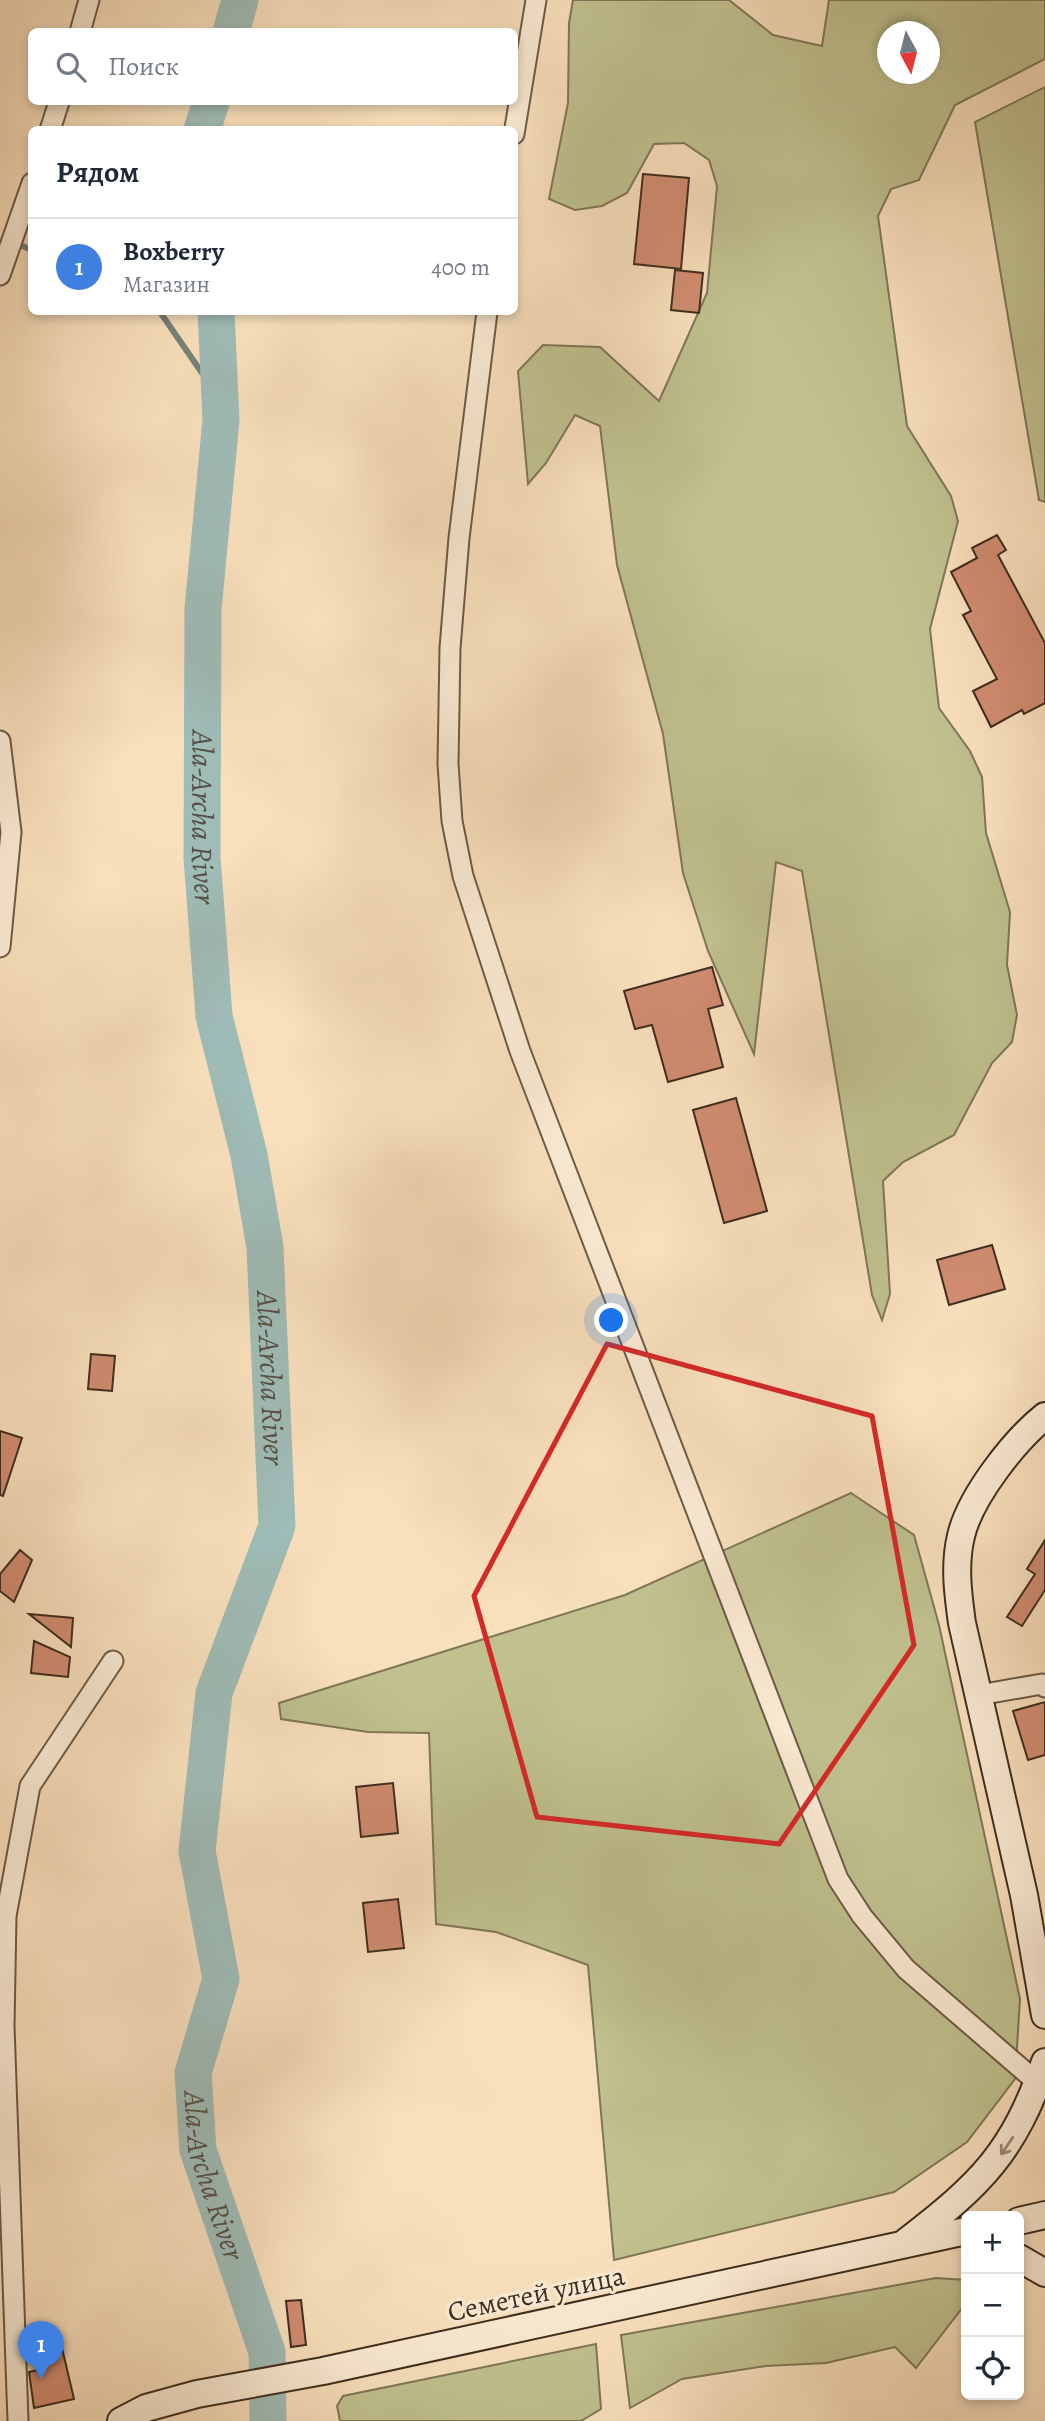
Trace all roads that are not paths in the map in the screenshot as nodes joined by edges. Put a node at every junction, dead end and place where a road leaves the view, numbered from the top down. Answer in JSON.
{"nodes":[{"id":1,"x":89,"y":0,"type":"edge"},
{"id":2,"x":536,"y":0,"type":"edge"},
{"id":3,"x":81,"y":28,"type":"edge"},
{"id":4,"x":58,"y":105,"type":"edge"},
{"id":5,"x":51,"y":126,"type":"edge"},
{"id":6,"x":515,"y":126,"type":"edge"},
{"id":7,"x":28,"y":194,"type":"edge"},
{"id":8,"x":0,"y":275,"type":"edge"},
{"id":9,"x":487,"y":315,"type":"edge"},
{"id":10,"x":0,"y":741,"type":"edge"},
{"id":11,"x":0,"y":947,"type":"edge"},
{"id":12,"x":1045,"y":1416,"type":"edge"},
{"id":13,"x":113,"y":1661,"type":"dead end"},
{"id":14,"x":1045,"y":1687,"type":"edge"},
{"id":15,"x":979,"y":1695,"type":"junction"},
{"id":16,"x":1044,"y":2002,"type":"edge"},
{"id":17,"x":1041,"y":2073,"type":"edge"},
{"id":18,"x":1045,"y":2215,"type":"edge"},
{"id":19,"x":1024,"y":2220,"type":"edge"},
{"id":20,"x":961,"y":2232,"type":"edge"},
{"id":21,"x":903,"y":2245,"type":"junction"},
{"id":22,"x":961,"y":2249,"type":"edge"},
{"id":23,"x":1024,"y":2261,"type":"edge"},
{"id":24,"x":1045,"y":2273,"type":"edge"},
{"id":25,"x":18,"y":2421,"type":"edge"},
{"id":26,"x":121,"y":2421,"type":"edge"}],
"edges":[{"from":1,"to":3,"type":"street"},
{"from":2,"to":6,"type":"street"},
{"from":4,"to":5,"type":"street"},
{"from":7,"to":8,"type":"street"},
{"from":9,"to":17,"type":"street"},
{"from":10,"to":11,"type":"street"},
{"from":12,"to":15,"type":"main road"},
{"from":13,"to":25,"type":"street"},
{"from":14,"to":15,"type":"street"},
{"from":15,"to":16,"type":"main road"},
{"from":17,"to":21,"type":"main road","one_way":true},
{"from":18,"to":19,"type":"main road"},
{"from":20,"to":21,"type":"main road","name":"Семетей улица"},
{"from":21,"to":22,"type":"main road"},
{"from":21,"to":26,"type":"main road","name":"Семетей улица"},
{"from":23,"to":24,"type":"main road"}]}
